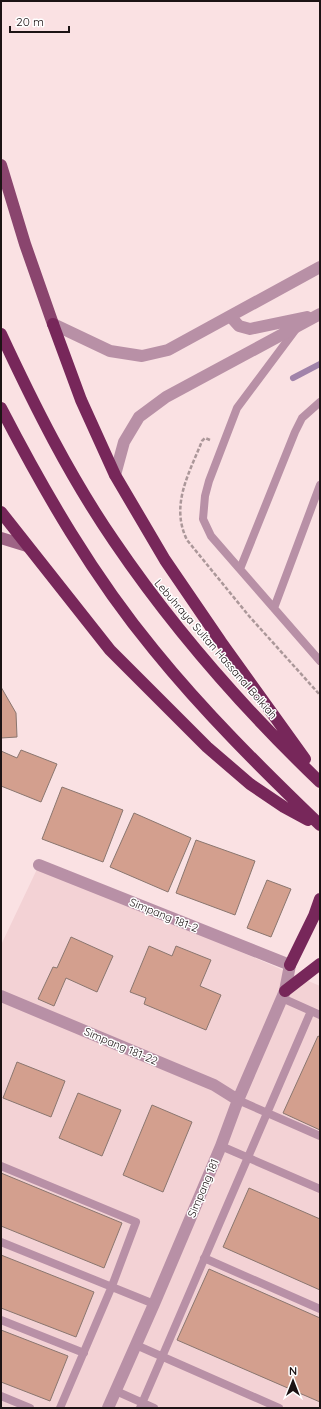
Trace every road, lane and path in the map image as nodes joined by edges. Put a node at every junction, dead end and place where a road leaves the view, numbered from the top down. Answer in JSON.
{"nodes":[{"id":1,"x":1,"y":165,"type":"edge"},
{"id":2,"x":320,"y":267,"type":"edge"},
{"id":3,"x":320,"y":314,"type":"edge"},
{"id":4,"x":230,"y":316,"type":"junction"},
{"id":5,"x":53,"y":324,"type":"junction"},
{"id":6,"x":298,"y":327,"type":"junction"},
{"id":7,"x":1,"y":334,"type":"edge"},
{"id":8,"x":320,"y":402,"type":"edge"},
{"id":9,"x":1,"y":408,"type":"edge"},
{"id":10,"x":115,"y":475,"type":"junction"},
{"id":11,"x":320,"y":485,"type":"edge"},
{"id":12,"x":1,"y":512,"type":"edge"},
{"id":13,"x":1,"y":538,"type":"edge"},
{"id":14,"x":27,"y":546,"type":"junction"},
{"id":15,"x":240,"y":569,"type":"junction"},
{"id":16,"x":274,"y":608,"type":"junction"},
{"id":17,"x":320,"y":660,"type":"edge"},
{"id":18,"x":320,"y":781,"type":"edge"},
{"id":19,"x":320,"y":826,"type":"edge"},
{"id":20,"x":39,"y":865,"type":"dead end"},
{"id":21,"x":320,"y":900,"type":"edge"},
{"id":22,"x":320,"y":964,"type":"edge"},
{"id":23,"x":290,"y":965,"type":"junction"},
{"id":24,"x":283,"y":994,"type":"junction"},
{"id":25,"x":1,"y":996,"type":"edge"},
{"id":26,"x":311,"y":1011,"type":"junction"},
{"id":27,"x":320,"y":1015,"type":"edge"},
{"id":28,"x":238,"y":1100,"type":"junction"},
{"id":29,"x":267,"y":1113,"type":"junction"},
{"id":30,"x":320,"y":1136,"type":"edge"},
{"id":31,"x":221,"y":1146,"type":"junction"},
{"id":32,"x":248,"y":1158,"type":"junction"},
{"id":33,"x":1,"y":1166,"type":"edge"},
{"id":34,"x":320,"y":1189,"type":"edge"},
{"id":35,"x":1,"y":1242,"type":"edge"},
{"id":36,"x":204,"y":1258,"type":"junction"},
{"id":37,"x":112,"y":1286,"type":"junction"},
{"id":38,"x":154,"y":1304,"type":"junction"},
{"id":39,"x":320,"y":1309,"type":"edge"},
{"id":40,"x":1,"y":1320,"type":"edge"},
{"id":41,"x":136,"y":1345,"type":"junction"},
{"id":42,"x":84,"y":1353,"type":"junction"},
{"id":43,"x":162,"y":1356,"type":"junction"},
{"id":44,"x":116,"y":1391,"type":"junction"},
{"id":45,"x":1,"y":1396,"type":"edge"},
{"id":46,"x":141,"y":1405,"type":"edge"},
{"id":47,"x":30,"y":1408,"type":"edge"},
{"id":48,"x":60,"y":1408,"type":"edge"},
{"id":49,"x":108,"y":1408,"type":"edge"},
{"id":50,"x":154,"y":1408,"type":"edge"},
{"id":51,"x":279,"y":1408,"type":"edge"}],
"edges":[{"from":1,"to":5,"type":"main road"},
{"from":2,"to":4,"type":"street"},
{"from":3,"to":4,"type":"street"},
{"from":3,"to":6,"type":"street"},
{"from":4,"to":5,"type":"street"},
{"from":5,"to":10,"type":"highway"},
{"from":6,"to":10,"type":"street"},
{"from":6,"to":15,"type":"lane"},
{"from":7,"to":18,"type":"highway","name":"Lebuhraya Sultan Hassanal Bolkiah"},
{"from":8,"to":15,"type":"lane"},
{"from":9,"to":19,"type":"highway"},
{"from":10,"to":18,"type":"highway"},
{"from":11,"to":16,"type":"lane"},
{"from":12,"to":14,"type":"highway"},
{"from":13,"to":14,"type":"main road"},
{"from":14,"to":19,"type":"highway"},
{"from":15,"to":16,"type":"lane"},
{"from":16,"to":17,"type":"lane"},
{"from":20,"to":23,"type":"street","name":"Simpang 181-2"},
{"from":21,"to":23,"type":"highway"},
{"from":22,"to":24,"type":"highway"},
{"from":23,"to":24,"type":"street","name":"Simpang 181"},
{"from":24,"to":26,"type":"lane"},
{"from":24,"to":28,"type":"street","name":"Simpang 181"},
{"from":25,"to":28,"type":"street","name":"Simpang 181-22"},
{"from":26,"to":27,"type":"lane"},
{"from":26,"to":29,"type":"lane"},
{"from":28,"to":29,"type":"lane"},
{"from":28,"to":31,"type":"street","name":"Simpang 181"},
{"from":29,"to":30,"type":"lane"},
{"from":29,"to":32,"type":"lane"},
{"from":31,"to":32,"type":"lane"},
{"from":31,"to":38,"type":"street","name":"Simpang 181"},
{"from":32,"to":34,"type":"lane"},
{"from":32,"to":36,"type":"lane"},
{"from":33,"to":37,"type":"lane"},
{"from":35,"to":37,"type":"lane"},
{"from":36,"to":39,"type":"lane"},
{"from":36,"to":43,"type":"lane"},
{"from":37,"to":38,"type":"lane"},
{"from":37,"to":42,"type":"lane"},
{"from":38,"to":41,"type":"street","name":"Simpang 181"},
{"from":40,"to":42,"type":"lane"},
{"from":41,"to":43,"type":"lane"},
{"from":41,"to":44,"type":"street","name":"Simpang 181"},
{"from":42,"to":48,"type":"lane"},
{"from":43,"to":46,"type":"lane"},
{"from":43,"to":51,"type":"lane"},
{"from":44,"to":46,"type":"lane"},
{"from":44,"to":49,"type":"street","name":"Simpang 181"},
{"from":45,"to":47,"type":"lane"},
{"from":46,"to":50,"type":"lane"}]}
